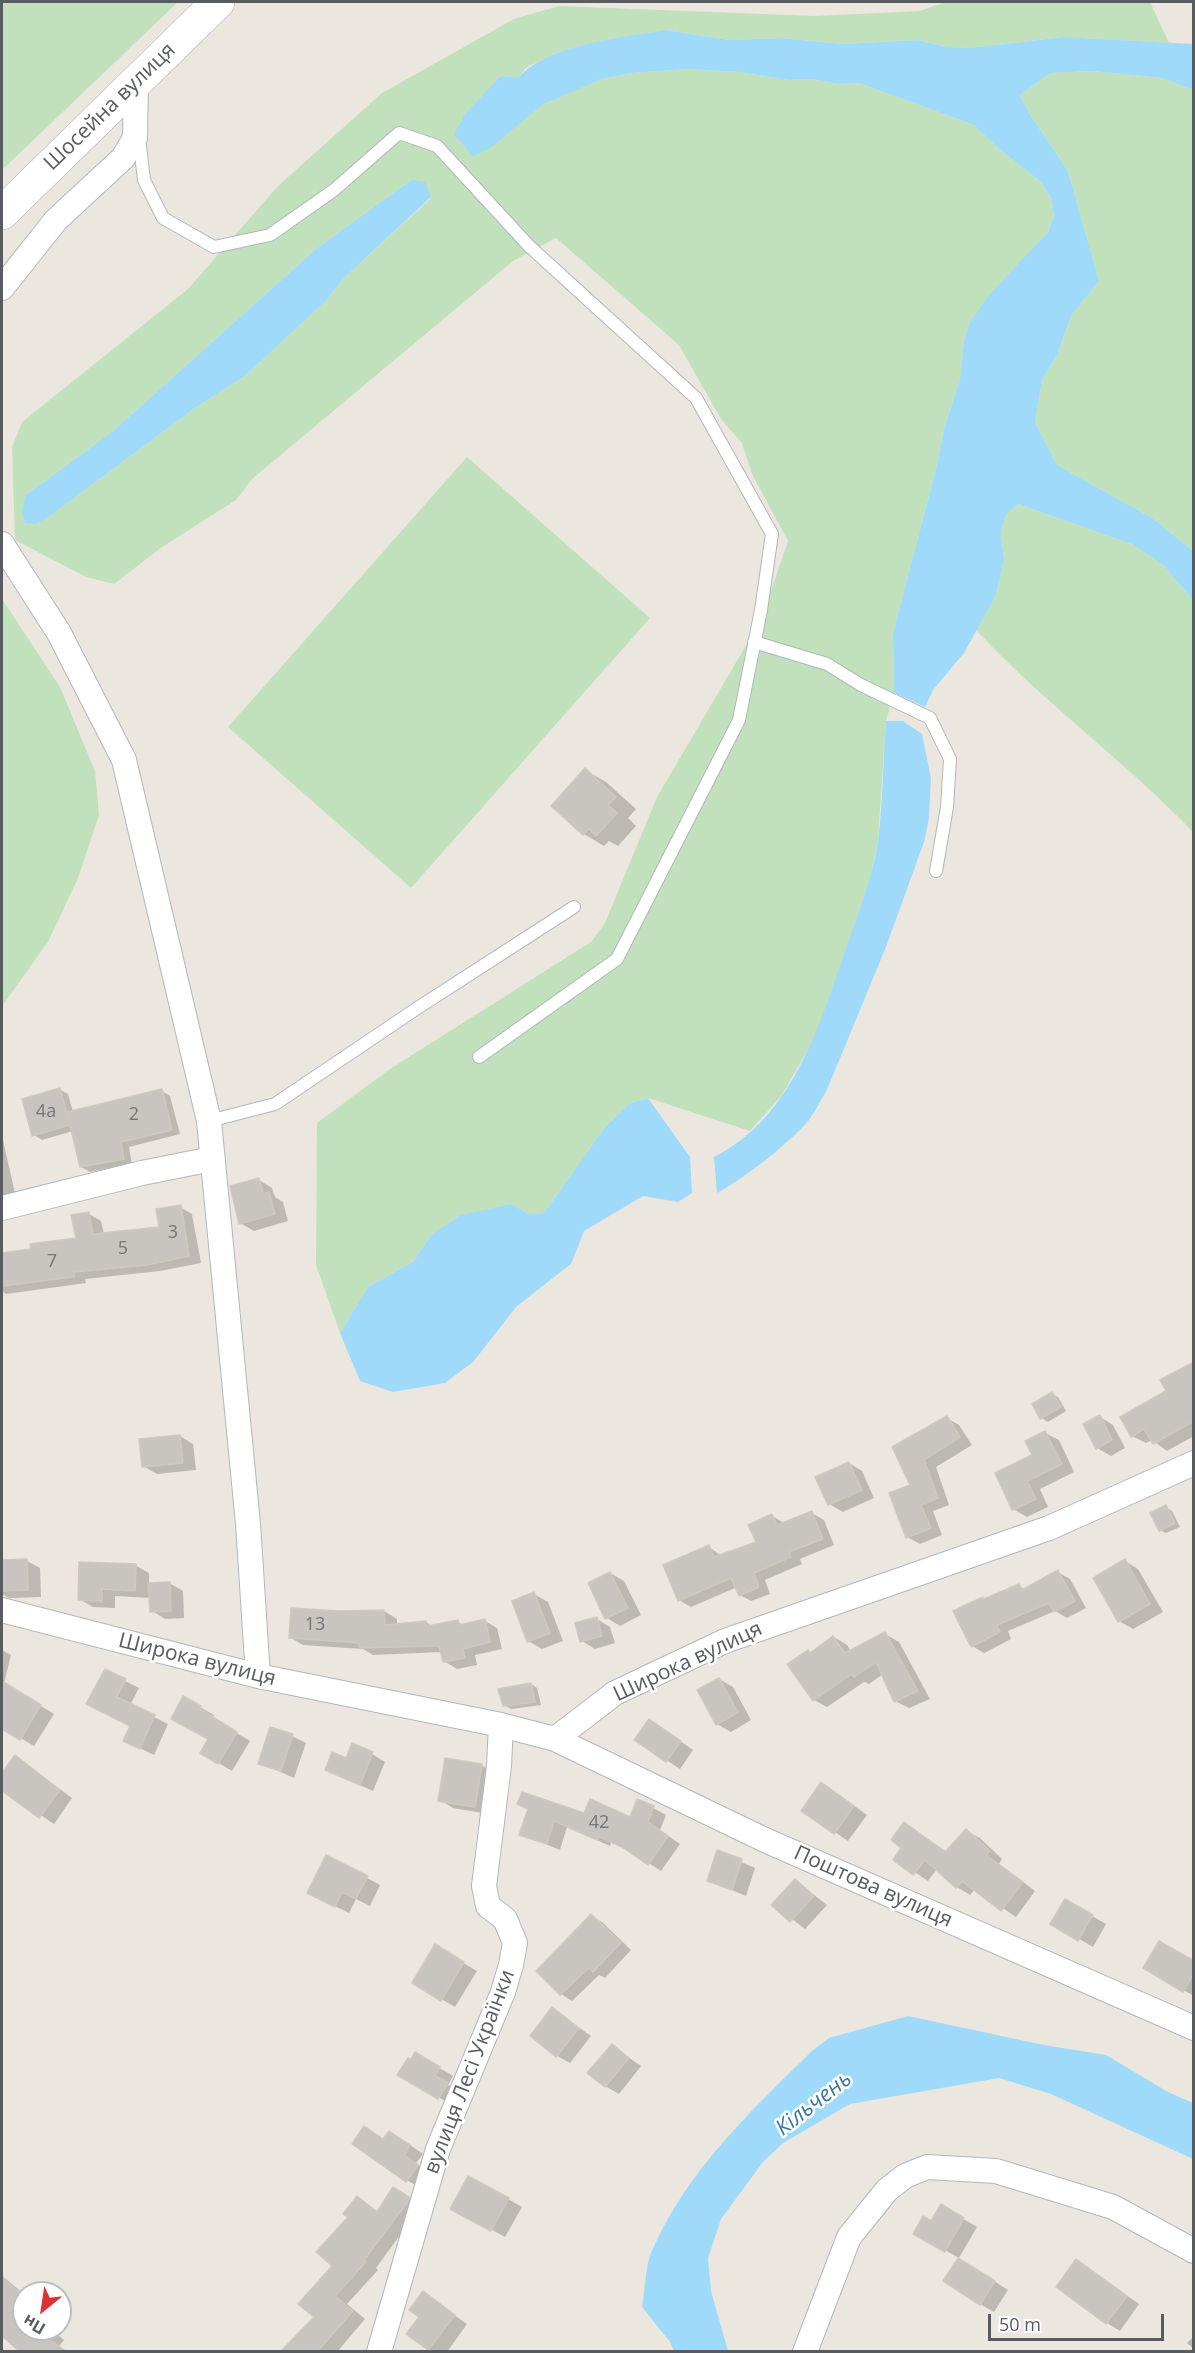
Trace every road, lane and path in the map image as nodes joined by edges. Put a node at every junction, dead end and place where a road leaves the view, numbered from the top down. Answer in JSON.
{"nodes":[{"id":1,"x":218,"y":2,"type":"edge"},
{"id":2,"x":136,"y":83,"type":"junction"},
{"id":3,"x":137,"y":121,"type":"junction"},
{"id":4,"x":2,"y":213,"type":"edge"},
{"id":5,"x":2,"y":288,"type":"edge"},
{"id":6,"x":2,"y":544,"type":"edge"},
{"id":7,"x":754,"y":642,"type":"junction"},
{"id":8,"x":936,"y":871,"type":"dead end"},
{"id":9,"x":574,"y":907,"type":"dead end"},
{"id":10,"x":479,"y":1057,"type":"dead end"},
{"id":11,"x":209,"y":1121,"type":"junction"},
{"id":12,"x":212,"y":1159,"type":"junction"},
{"id":13,"x":2,"y":1208,"type":"edge"},
{"id":14,"x":1194,"y":1462,"type":"edge"},
{"id":15,"x":2,"y":1610,"type":"edge"},
{"id":16,"x":258,"y":1676,"type":"junction"},
{"id":17,"x":501,"y":1725,"type":"junction"},
{"id":18,"x":555,"y":1739,"type":"junction"},
{"id":19,"x":1194,"y":2028,"type":"edge"},
{"id":20,"x":1194,"y":2251,"type":"edge"},
{"id":21,"x":379,"y":2352,"type":"edge"},
{"id":22,"x":805,"y":2352,"type":"edge"}],
"edges":[{"from":1,"to":2,"type":"main road","name":"Шосейна вулиця"},
{"from":2,"to":3,"type":"street"},
{"from":2,"to":4,"type":"main road","name":"Шосейна вулиця"},
{"from":3,"to":5,"type":"street"},
{"from":3,"to":7,"type":"lane"},
{"from":6,"to":11,"type":"street"},
{"from":7,"to":8,"type":"lane"},
{"from":7,"to":10,"type":"lane"},
{"from":9,"to":11,"type":"lane"},
{"from":11,"to":12,"type":"street"},
{"from":12,"to":13,"type":"street"},
{"from":12,"to":16,"type":"street"},
{"from":14,"to":18,"type":"street","name":"Широка вулиця"},
{"from":15,"to":16,"type":"street","name":"Широка вулиця"},
{"from":16,"to":17,"type":"street","name":"Широка вулиця"},
{"from":17,"to":18,"type":"street","name":"Широка вулиця"},
{"from":17,"to":21,"type":"street","name":"вулиця Лесі Українки"},
{"from":18,"to":19,"type":"street","name":"Поштова вулиця"},
{"from":20,"to":22,"type":"street"}]}
